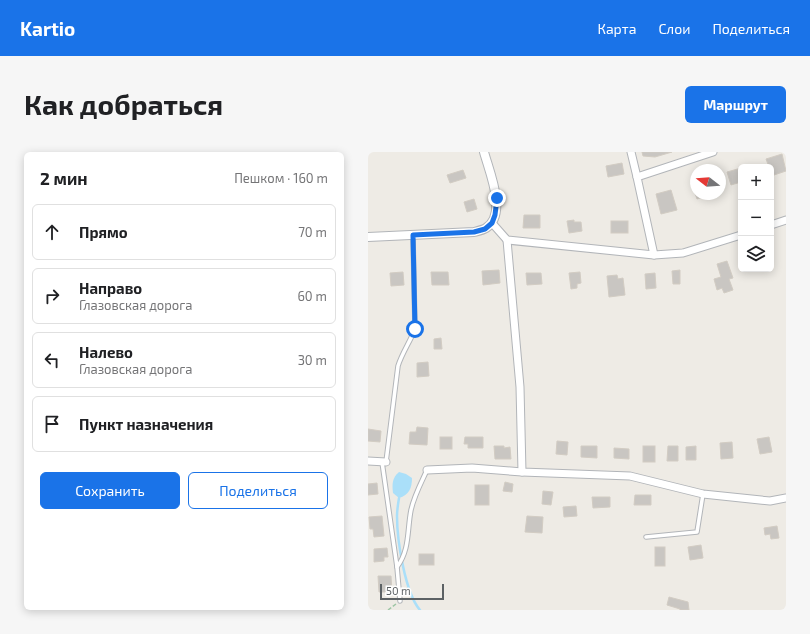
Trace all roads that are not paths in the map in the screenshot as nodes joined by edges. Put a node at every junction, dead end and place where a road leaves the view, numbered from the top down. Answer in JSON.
{"nodes":[{"id":1,"x":484,"y":152,"type":"edge"},
{"id":2,"x":631,"y":152,"type":"edge"},
{"id":3,"x":713,"y":152,"type":"edge"},
{"id":4,"x":637,"y":177,"type":"junction"},
{"id":5,"x":786,"y":220,"type":"edge"},
{"id":6,"x":492,"y":223,"type":"junction"},
{"id":7,"x":774,"y":224,"type":"edge"},
{"id":8,"x":413,"y":235,"type":"junction"},
{"id":9,"x":738,"y":236,"type":"edge"},
{"id":10,"x":368,"y":237,"type":"edge"},
{"id":11,"x":507,"y":240,"type":"junction"},
{"id":12,"x":654,"y":255,"type":"junction"},
{"id":13,"x":368,"y":461,"type":"edge"},
{"id":14,"x":384,"y":462,"type":"junction"},
{"id":15,"x":427,"y":470,"type":"joint"},
{"id":16,"x":522,"y":472,"type":"junction"},
{"id":17,"x":703,"y":494,"type":"junction"},
{"id":18,"x":786,"y":498,"type":"edge"},
{"id":19,"x":646,"y":537,"type":"dead end"},
{"id":20,"x":397,"y":567,"type":"junction"},
{"id":21,"x":400,"y":601,"type":"road end"}],
"edges":[{"from":1,"to":6,"type":"street"},
{"from":2,"to":4,"type":"street"},
{"from":3,"to":4,"type":"street"},
{"from":4,"to":12,"type":"street"},
{"from":5,"to":7,"type":"street"},
{"from":6,"to":8,"type":"street"},
{"from":6,"to":11,"type":"street"},
{"from":8,"to":10,"type":"street"},
{"from":8,"to":14,"type":"lane"},
{"from":9,"to":12,"type":"street"},
{"from":11,"to":12,"type":"street"},
{"from":11,"to":16,"type":"street"},
{"from":13,"to":14,"type":"street"},
{"from":14,"to":20,"type":"lane"},
{"from":15,"to":16,"type":"street"},
{"from":15,"to":20,"type":"lane"},
{"from":16,"to":17,"type":"street"},
{"from":17,"to":18,"type":"street"},
{"from":17,"to":19,"type":"lane"},
{"from":20,"to":21,"type":"lane"}]}
